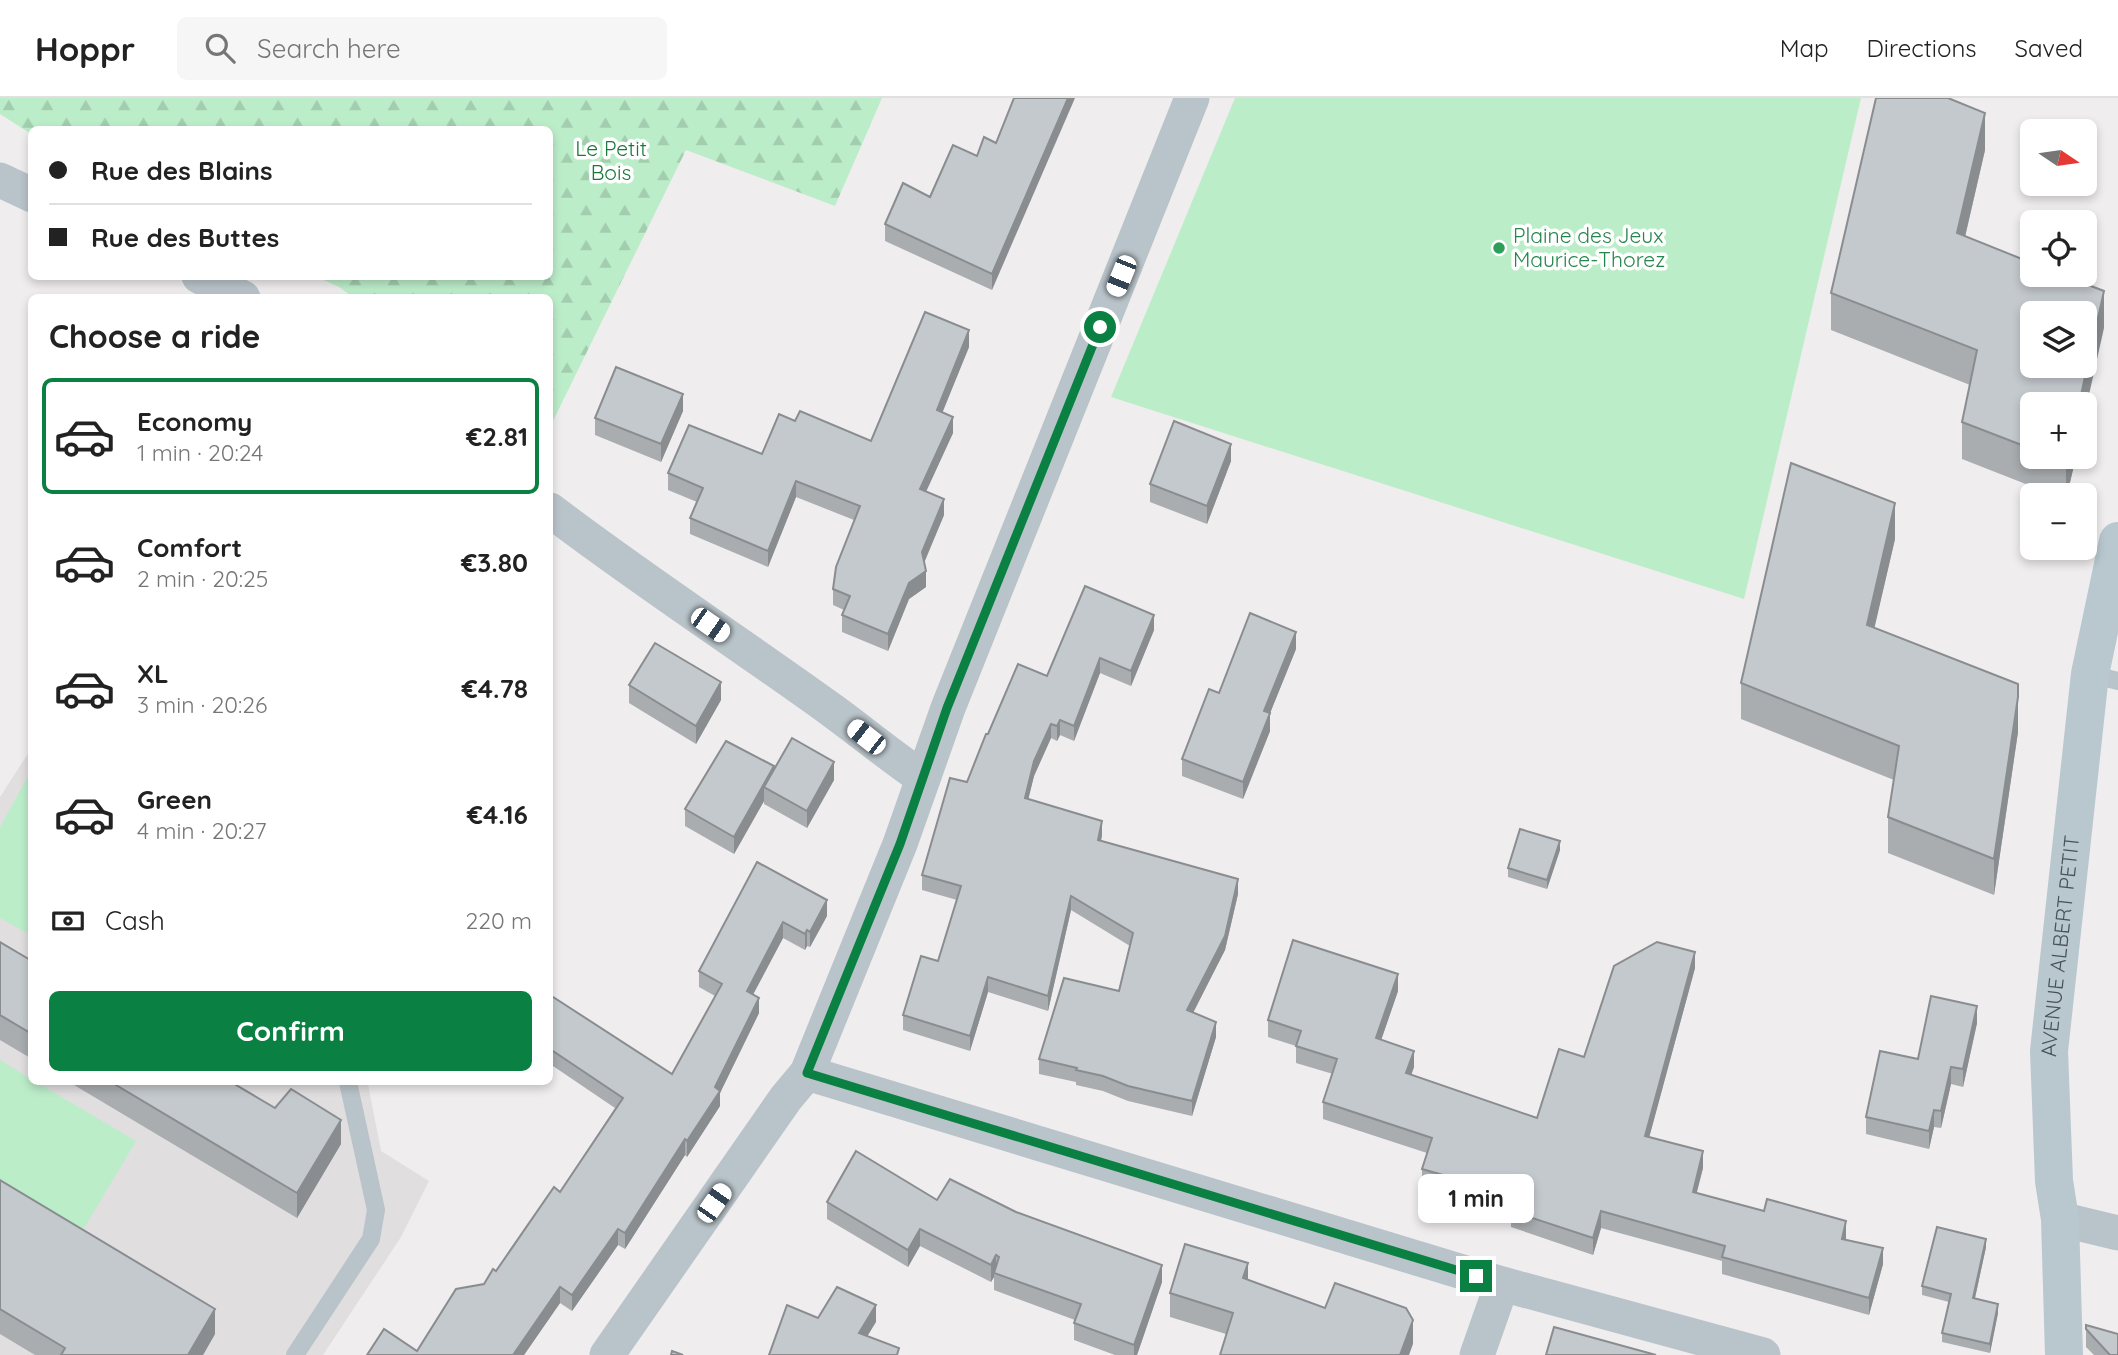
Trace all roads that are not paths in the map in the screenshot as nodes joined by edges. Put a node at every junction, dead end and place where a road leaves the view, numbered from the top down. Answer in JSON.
{"nodes":[{"id":1,"x":1192,"y":98,"type":"edge"},
{"id":2,"x":0,"y":180,"type":"edge"},
{"id":3,"x":28,"y":193,"type":"edge"},
{"id":4,"x":207,"y":280,"type":"edge"},
{"id":5,"x":235,"y":294,"type":"edge"},
{"id":6,"x":553,"y":512,"type":"edge"},
{"id":7,"x":2118,"y":541,"type":"edge"},
{"id":8,"x":2104,"y":677,"type":"edge"},
{"id":9,"x":923,"y":778,"type":"junction"},
{"id":10,"x":807,"y":1073,"type":"junction"},
{"id":11,"x":349,"y":1085,"type":"edge"},
{"id":12,"x":2060,"y":1219,"type":"junction"},
{"id":13,"x":2118,"y":1233,"type":"edge"},
{"id":14,"x":1503,"y":1284,"type":"junction"},
{"id":15,"x":295,"y":1355,"type":"edge"},
{"id":16,"x":607,"y":1355,"type":"edge"},
{"id":17,"x":1477,"y":1355,"type":"edge"},
{"id":18,"x":1763,"y":1355,"type":"edge"},
{"id":19,"x":2064,"y":1355,"type":"edge"}],
"edges":[{"from":1,"to":9,"type":"street"},
{"from":2,"to":3,"type":"street"},
{"from":4,"to":5,"type":"street"},
{"from":6,"to":9,"type":"street"},
{"from":7,"to":8,"type":"main road","name":"AVENUE ALBERT PETIT"},
{"from":8,"to":12,"type":"main road","name":"AVENUE ALBERT PETIT"},
{"from":9,"to":10,"type":"street"},
{"from":10,"to":14,"type":"street"},
{"from":10,"to":16,"type":"street"},
{"from":11,"to":15,"type":"lane"},
{"from":12,"to":13,"type":"street"},
{"from":12,"to":19,"type":"main road","name":"AVENUE ALBERT PETIT"},
{"from":14,"to":17,"type":"street"},
{"from":14,"to":18,"type":"street"}]}
